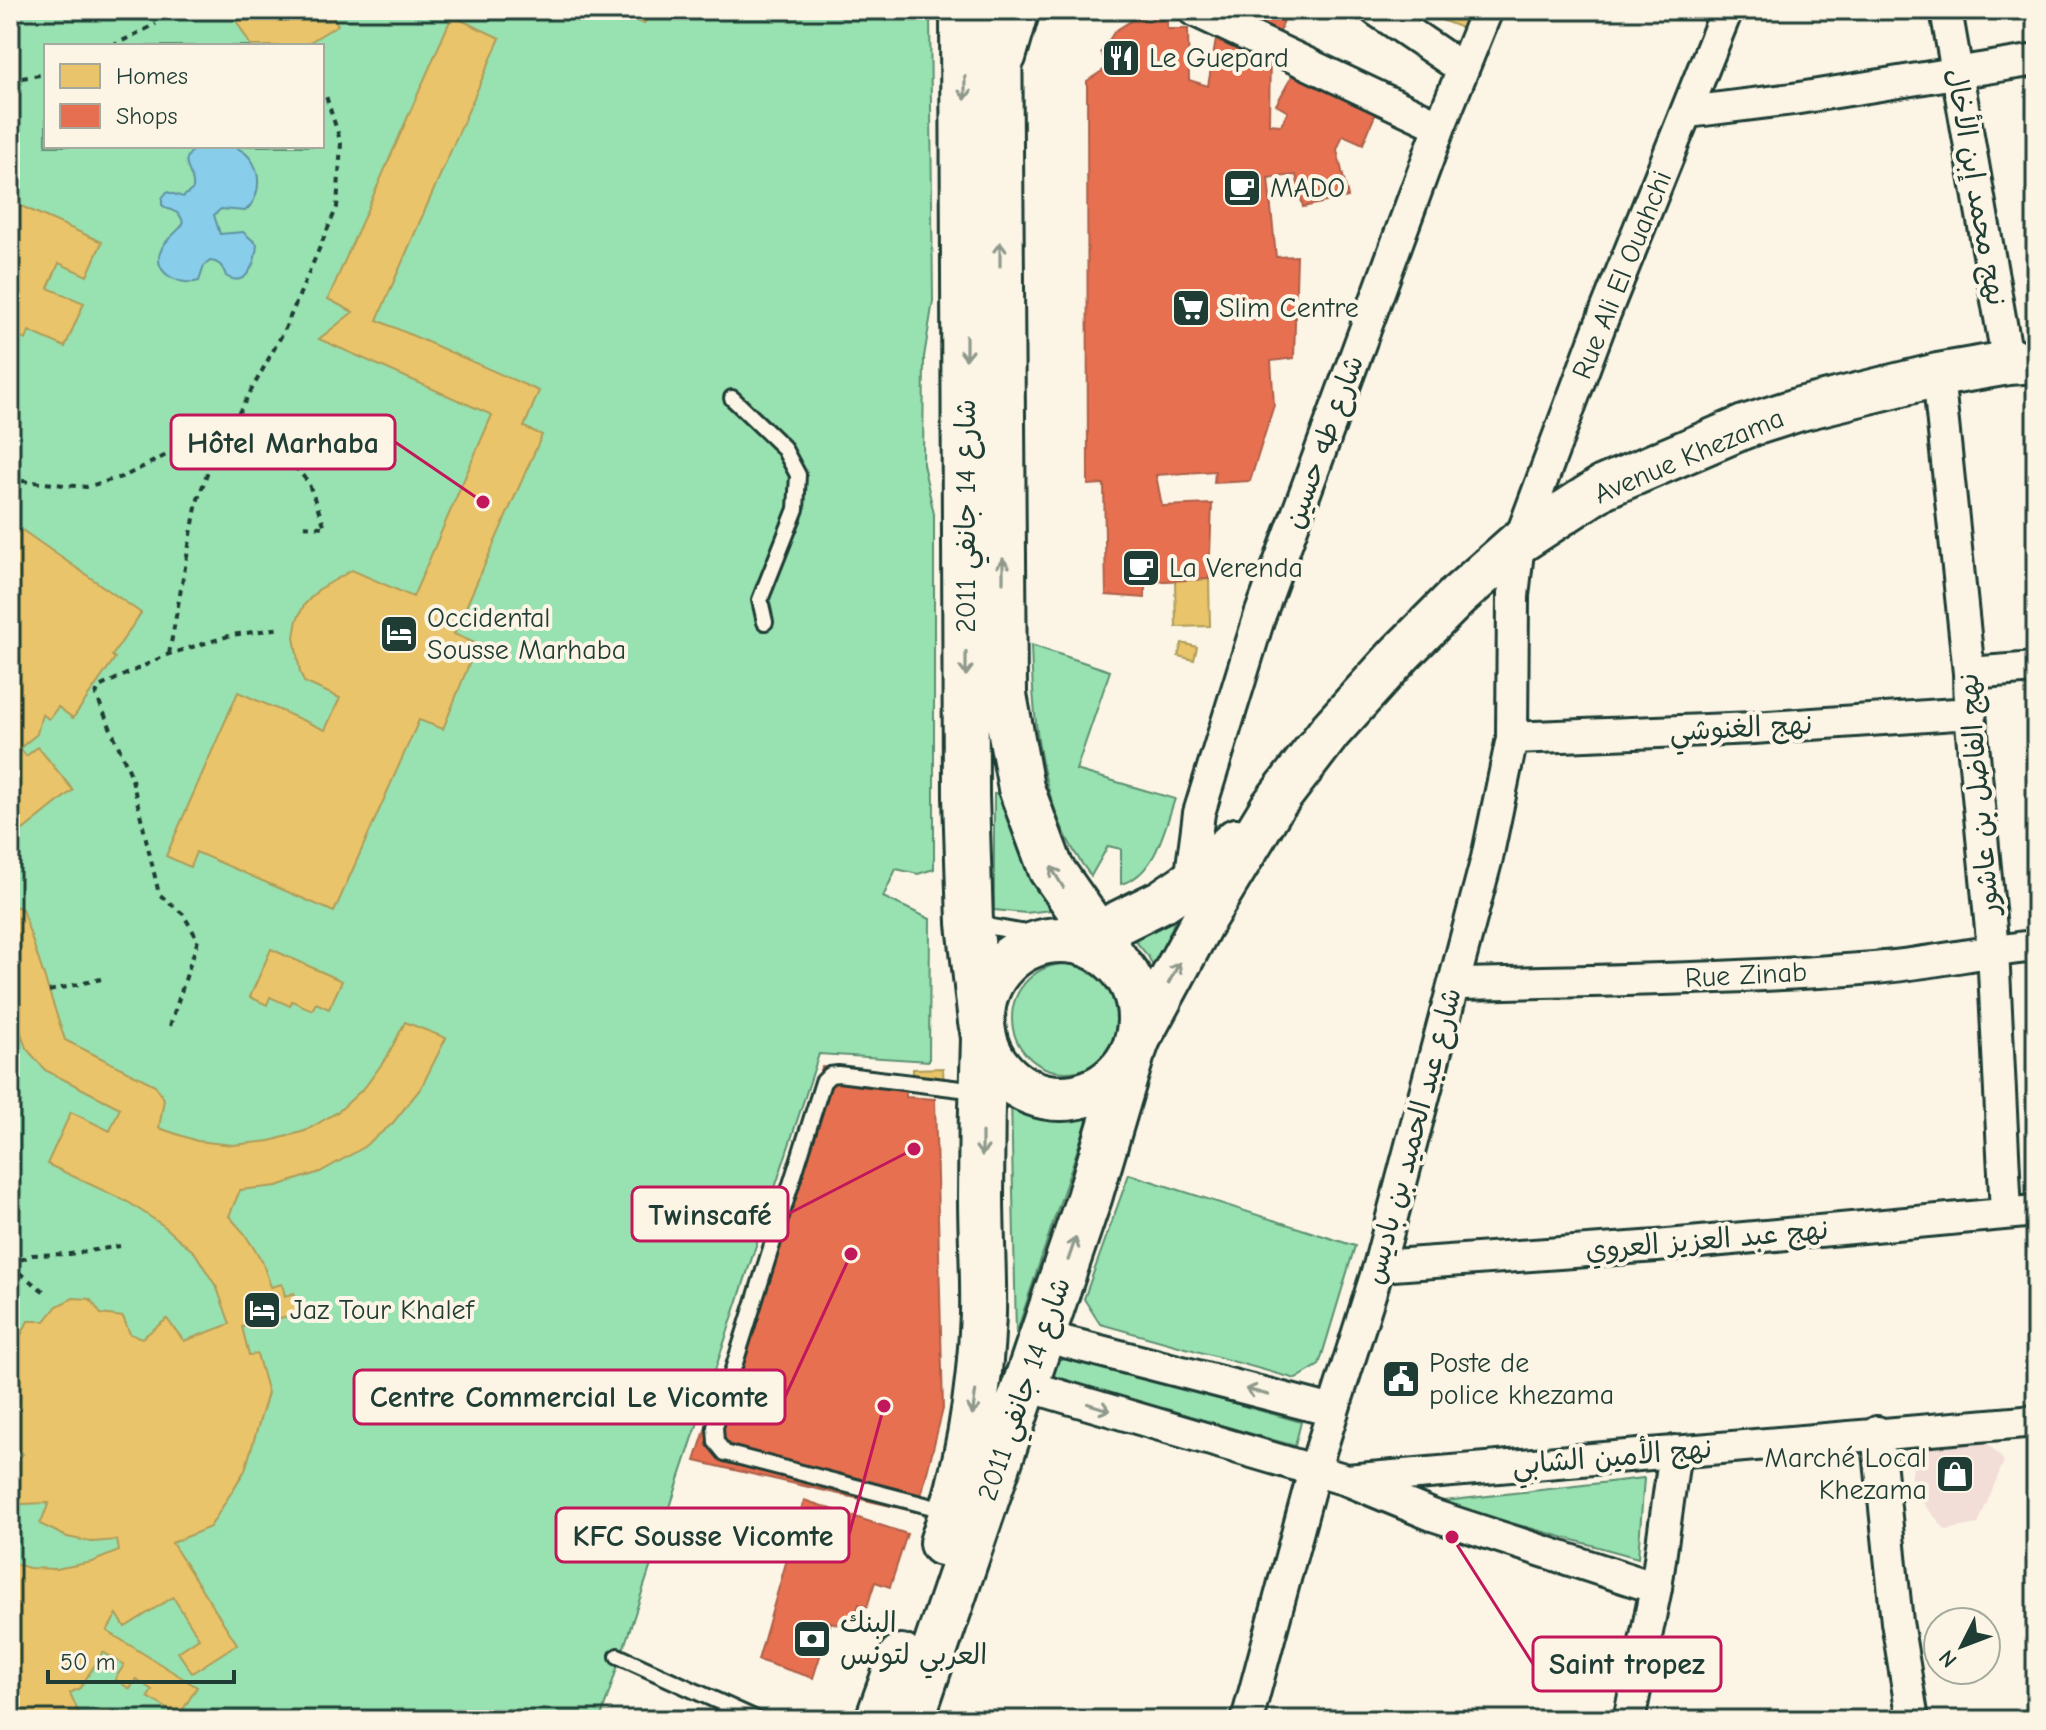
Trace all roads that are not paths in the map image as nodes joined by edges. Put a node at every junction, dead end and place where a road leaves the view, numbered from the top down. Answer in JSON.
{"nodes":[{"id":1,"x":963,"y":10,"type":"edge"},
{"id":2,"x":999,"y":10,"type":"edge"},
{"id":3,"x":1024,"y":10,"type":"edge"},
{"id":4,"x":1193,"y":10,"type":"edge"},
{"id":5,"x":1376,"y":10,"type":"edge"},
{"id":6,"x":1487,"y":10,"type":"edge"},
{"id":7,"x":1727,"y":10,"type":"edge"},
{"id":8,"x":1946,"y":10,"type":"edge"},
{"id":9,"x":2036,"y":60,"type":"edge"},
{"id":10,"x":1463,"y":69,"type":"junction"},
{"id":11,"x":1956,"y":74,"type":"junction"},
{"id":12,"x":999,"y":99,"type":"junction"},
{"id":13,"x":1688,"y":112,"type":"junction"},
{"id":14,"x":1440,"y":126,"type":"junction"},
{"id":15,"x":2022,"y":362,"type":"edge"},
{"id":16,"x":1938,"y":375,"type":"junction"},
{"id":17,"x":732,"y":398,"type":"dead end"},
{"id":18,"x":1519,"y":542,"type":"junction"},
{"id":19,"x":765,"y":622,"type":"dead end"},
{"id":20,"x":2036,"y":668,"type":"edge"},
{"id":21,"x":1969,"y":673,"type":"junction"},
{"id":22,"x":1970,"y":713,"type":"junction"},
{"id":23,"x":1512,"y":738,"type":"junction"},
{"id":24,"x":1272,"y":807,"type":"junction"},
{"id":25,"x":1190,"y":882,"type":"junction"},
{"id":26,"x":970,"y":923,"type":"junction"},
{"id":27,"x":1201,"y":924,"type":"junction"},
{"id":28,"x":1089,"y":945,"type":"junction"},
{"id":29,"x":2036,"y":946,"type":"edge"},
{"id":30,"x":1993,"y":950,"type":"junction"},
{"id":31,"x":1455,"y":984,"type":"junction"},
{"id":32,"x":983,"y":1030,"type":"junction"},
{"id":33,"x":1134,"y":1049,"type":"junction"},
{"id":34,"x":982,"y":1091,"type":"junction"},
{"id":35,"x":2036,"y":1211,"type":"edge"},
{"id":36,"x":2006,"y":1213,"type":"junction"},
{"id":37,"x":1379,"y":1266,"type":"junction"},
{"id":38,"x":1042,"y":1336,"type":"junction"},
{"id":39,"x":1024,"y":1385,"type":"junction"},
{"id":40,"x":1333,"y":1411,"type":"junction"},
{"id":41,"x":2036,"y":1421,"type":"edge"},
{"id":42,"x":1877,"y":1432,"type":"junction"},
{"id":43,"x":1675,"y":1451,"type":"junction"},
{"id":44,"x":1314,"y":1471,"type":"junction"},
{"id":45,"x":1347,"y":1480,"type":"junction"},
{"id":46,"x":952,"y":1512,"type":"junction"},
{"id":47,"x":1656,"y":1588,"type":"junction"},
{"id":48,"x":618,"y":1656,"type":"dead end"},
{"id":49,"x":759,"y":1720,"type":"edge"},
{"id":50,"x":878,"y":1720,"type":"edge"},
{"id":51,"x":911,"y":1720,"type":"edge"},
{"id":52,"x":1247,"y":1720,"type":"edge"},
{"id":53,"x":1629,"y":1720,"type":"edge"},
{"id":54,"x":1913,"y":1720,"type":"edge"}],
"edges":[{"from":1,"to":26,"type":"main road","name":"شارع 14 جانفي 2011","one_way":true},
{"from":2,"to":12,"type":"main road","name":"شارع 14 جانفي 2011"},
{"from":3,"to":12,"type":"street"},
{"from":4,"to":14,"type":"street"},
{"from":5,"to":10,"type":"street"},
{"from":6,"to":10,"type":"street","name":"شارع طه حسين"},
{"from":7,"to":13,"type":"street","name":"Rue Ali El Ouahchi"},
{"from":8,"to":11,"type":"street","name":"نهج محمد إبن الأخال"},
{"from":9,"to":11,"type":"street"},
{"from":10,"to":14,"type":"street","name":"شارع طه حسين"},
{"from":11,"to":13,"type":"street"},
{"from":11,"to":15,"type":"street","name":"نهج محمد إبن الأخال"},
{"from":28,"to":12,"type":"main road","name":"شارع 14 جانفي 2011","one_way":true},
{"from":13,"to":18,"type":"street","name":"Rue Ali El Ouahchi"},
{"from":14,"to":25,"type":"street","name":"شارع طه حسين"},
{"from":15,"to":16,"type":"main road","name":"Avenue Khezama"},
{"from":16,"to":18,"type":"main road","name":"Avenue Khezama"},
{"from":16,"to":21,"type":"street","name":"نهج الفاضل بن عاشور"},
{"from":17,"to":19,"type":"lane"},
{"from":18,"to":23,"type":"street","name":"شارع عبد الحميد بن باديس"},
{"from":18,"to":24,"type":"main road","name":"Avenue Khezama"},
{"from":20,"to":21,"type":"street"},
{"from":21,"to":22,"type":"street","name":"نهج الفاضل بن عاشور"},
{"from":22,"to":23,"type":"street","name":"نهج الغنوشي"},
{"from":22,"to":30,"type":"street","name":"نهج الفاضل بن عاشور"},
{"from":23,"to":31,"type":"street","name":"شارع عبد الحميد بن باديس"},
{"from":24,"to":25,"type":"main road","name":"Avenue Khezama"},
{"from":24,"to":27,"type":"main road","name":"Avenue Khezama"},
{"from":25,"to":27,"type":"street"},
{"from":25,"to":28,"type":"main road","name":"Avenue Khezama"},
{"from":26,"to":28,"type":"lane"},
{"from":26,"to":32,"type":"main road","name":"شارع 14 جانفي 2011"},
{"from":33,"to":27,"type":"main road","name":"Avenue Khezama","one_way":true},
{"from":28,"to":32,"type":"main road"},
{"from":28,"to":33,"type":"main road"},
{"from":29,"to":30,"type":"street","name":"Rue Zinab"},
{"from":30,"to":31,"type":"street","name":"Rue Zinab"},
{"from":30,"to":36,"type":"street","name":"نهج الفاضل بن عاشور"},
{"from":31,"to":37,"type":"street","name":"شارع عبد الحميد بن باديس"},
{"from":32,"to":33,"type":"main road"},
{"from":32,"to":34,"type":"main road","name":"شارع 14 جانفي 2011"},
{"from":38,"to":33,"type":"main road","name":"شارع 14 جانفي 2011","one_way":true},
{"from":34,"to":46,"type":"main road","name":"شارع 14 جانفي 2011","one_way":true},
{"from":34,"to":46,"type":"lane"},
{"from":35,"to":36,"type":"street","name":"نهج عبد العزيز العروي"},
{"from":36,"to":37,"type":"street","name":"نهج عبد العزيز العروي"},
{"from":37,"to":40,"type":"street","name":"شارع عبد الحميد بن باديس"},
{"from":38,"to":39,"type":"main road","name":"شارع 14 جانفي 2011"},
{"from":40,"to":38,"type":"street","one_way":true},
{"from":39,"to":44,"type":"street","one_way":true},
{"from":39,"to":51,"type":"main road","name":"شارع 14 جانفي 2011"},
{"from":40,"to":44,"type":"street","name":"شارع عبد الحميد بن باديس"},
{"from":41,"to":42,"type":"street","name":"نهج الأمين الشابي"},
{"from":42,"to":43,"type":"street","name":"نهج الأمين الشابي"},
{"from":42,"to":54,"type":"street"},
{"from":43,"to":45,"type":"street","name":"نهج الأمين الشابي"},
{"from":43,"to":47,"type":"street"},
{"from":44,"to":45,"type":"street"},
{"from":44,"to":52,"type":"street","name":"شارع عبد الحميد بن باديس"},
{"from":45,"to":47,"type":"street"},
{"from":46,"to":50,"type":"main road","name":"شارع 14 جانفي 2011"},
{"from":47,"to":53,"type":"street"},
{"from":48,"to":49,"type":"lane"}]}
